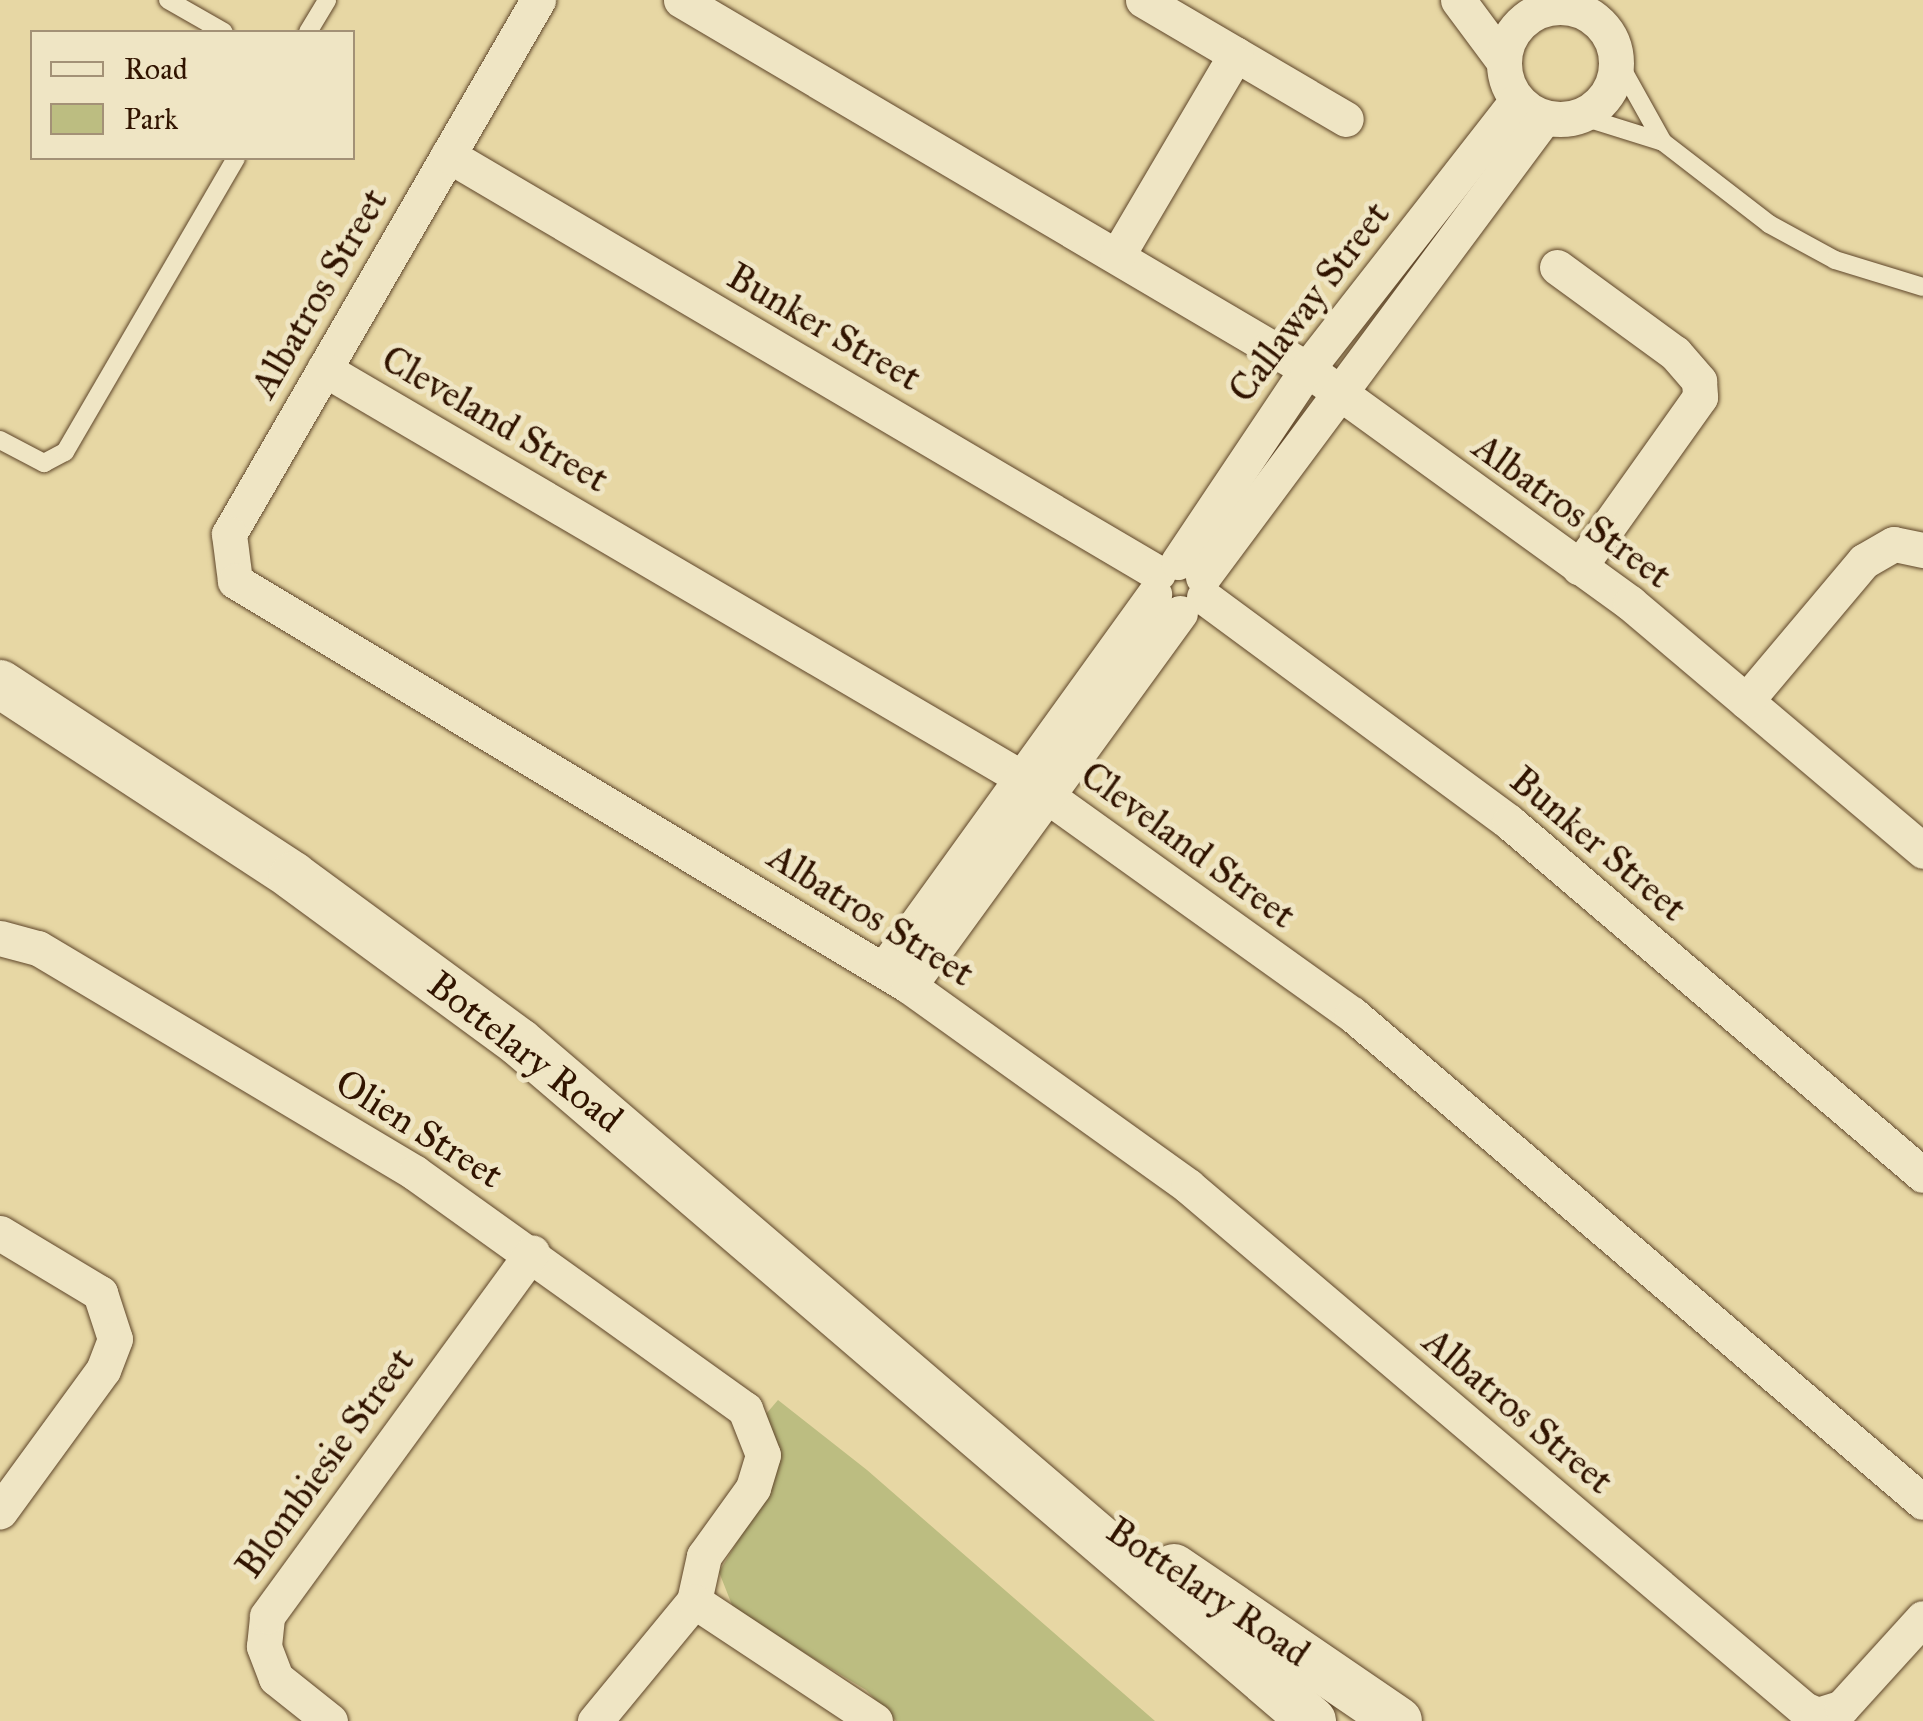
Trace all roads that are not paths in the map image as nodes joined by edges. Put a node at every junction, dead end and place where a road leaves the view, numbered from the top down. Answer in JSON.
{"nodes":[{"id":1,"x":168,"y":0,"type":"edge"},
{"id":2,"x":327,"y":0,"type":"edge"},
{"id":3,"x":538,"y":0,"type":"edge"},
{"id":4,"x":681,"y":0,"type":"edge"},
{"id":5,"x":1143,"y":0,"type":"edge"},
{"id":6,"x":1458,"y":0,"type":"edge"},
{"id":7,"x":1534,"y":5,"type":"edge"},
{"id":8,"x":220,"y":30,"type":"edge"},
{"id":9,"x":309,"y":30,"type":"edge"},
{"id":10,"x":1236,"y":54,"type":"junction"},
{"id":11,"x":1616,"y":58,"type":"junction"},
{"id":12,"x":1504,"y":62,"type":"junction"},
{"id":13,"x":1530,"y":109,"type":"junction"},
{"id":14,"x":1580,"y":116,"type":"junction"},
{"id":15,"x":1346,"y":119,"type":"dead end"},
{"id":16,"x":1663,"y":142,"type":"junction"},
{"id":17,"x":448,"y":155,"type":"junction"},
{"id":18,"x":235,"y":160,"type":"edge"},
{"id":19,"x":1117,"y":256,"type":"junction"},
{"id":20,"x":1557,"y":268,"type":"dead end"},
{"id":21,"x":1923,"y":287,"type":"edge"},
{"id":22,"x":324,"y":369,"type":"junction"},
{"id":23,"x":1308,"y":369,"type":"junction"},
{"id":24,"x":1338,"y":392,"type":"junction"},
{"id":25,"x":0,"y":440,"type":"edge"},
{"id":26,"x":1923,"y":550,"type":"edge"},
{"id":27,"x":1579,"y":567,"type":"junction"},
{"id":28,"x":1179,"y":586,"type":"junction"},
{"id":29,"x":0,"y":684,"type":"edge"},
{"id":30,"x":1746,"y":701,"type":"junction"},
{"id":31,"x":1034,"y":788,"type":"junction"},
{"id":32,"x":1923,"y":852,"type":"edge"},
{"id":33,"x":0,"y":938,"type":"edge"},
{"id":34,"x":897,"y":977,"type":"junction"},
{"id":35,"x":1923,"y":1175,"type":"edge"},
{"id":36,"x":0,"y":1233,"type":"edge"},
{"id":37,"x":532,"y":1252,"type":"junction"},
{"id":38,"x":1016,"y":1465,"type":"junction"},
{"id":39,"x":1923,"y":1502,"type":"edge"},
{"id":40,"x":0,"y":1511,"type":"edge"},
{"id":41,"x":694,"y":1601,"type":"junction"},
{"id":42,"x":1923,"y":1618,"type":"edge"},
{"id":43,"x":330,"y":1721,"type":"edge"},
{"id":44,"x":595,"y":1721,"type":"edge"},
{"id":45,"x":875,"y":1721,"type":"edge"},
{"id":46,"x":1312,"y":1721,"type":"edge"},
{"id":47,"x":1398,"y":1721,"type":"edge"}],
"edges":[{"from":1,"to":8,"type":"lane"},
{"from":2,"to":9,"type":"lane"},
{"from":3,"to":17,"type":"street","name":"Albatros Street"},
{"from":4,"to":19,"type":"street","name":"Albatros Street"},
{"from":5,"to":10,"type":"street"},
{"from":6,"to":12,"type":"street"},
{"from":7,"to":11,"type":"street"},
{"from":7,"to":12,"type":"street"},
{"from":10,"to":15,"type":"street"},
{"from":10,"to":19,"type":"street"},
{"from":11,"to":14,"type":"street"},
{"from":11,"to":16,"type":"lane"},
{"from":12,"to":13,"type":"street"},
{"from":13,"to":14,"type":"street"},
{"from":13,"to":23,"type":"street","name":"Callaway Street"},
{"from":13,"to":24,"type":"street","name":"Callaway Street"},
{"from":14,"to":16,"type":"lane"},
{"from":16,"to":21,"type":"lane"},
{"from":17,"to":22,"type":"street","name":"Albatros Street"},
{"from":17,"to":28,"type":"street","name":"Bunker Street"},
{"from":18,"to":25,"type":"lane"},
{"from":19,"to":23,"type":"street","name":"Albatros Street"},
{"from":20,"to":27,"type":"street"},
{"from":22,"to":31,"type":"street","name":"Cleveland Street"},
{"from":22,"to":34,"type":"street","name":"Albatros Street"},
{"from":23,"to":24,"type":"street","name":"Albatros Street"},
{"from":23,"to":28,"type":"street","name":"Callaway Street"},
{"from":24,"to":27,"type":"street","name":"Albatros Street"},
{"from":24,"to":28,"type":"street","name":"Callaway Street"},
{"from":26,"to":30,"type":"street"},
{"from":27,"to":30,"type":"street","name":"Albatros Street"},
{"from":28,"to":31,"type":"street","name":"Callaway Street"},
{"from":28,"to":35,"type":"street","name":"Bunker Street"},
{"from":29,"to":38,"type":"main road","name":"Bottelary Road"},
{"from":30,"to":32,"type":"street","name":"Albatros Street"},
{"from":31,"to":34,"type":"street","name":"Callaway Street"},
{"from":31,"to":39,"type":"street","name":"Cleveland Street"},
{"from":33,"to":37,"type":"street","name":"Olien Street"},
{"from":34,"to":42,"type":"street","name":"Albatros Street"},
{"from":36,"to":40,"type":"street"},
{"from":37,"to":41,"type":"street","name":"Olien Street"},
{"from":37,"to":43,"type":"street","name":"Blombiesie Street"},
{"from":38,"to":46,"type":"main road","name":"Bottelary Road"},
{"from":38,"to":47,"type":"main road","name":"Bottelary Road"},
{"from":41,"to":44,"type":"street"},
{"from":41,"to":45,"type":"street"}]}
